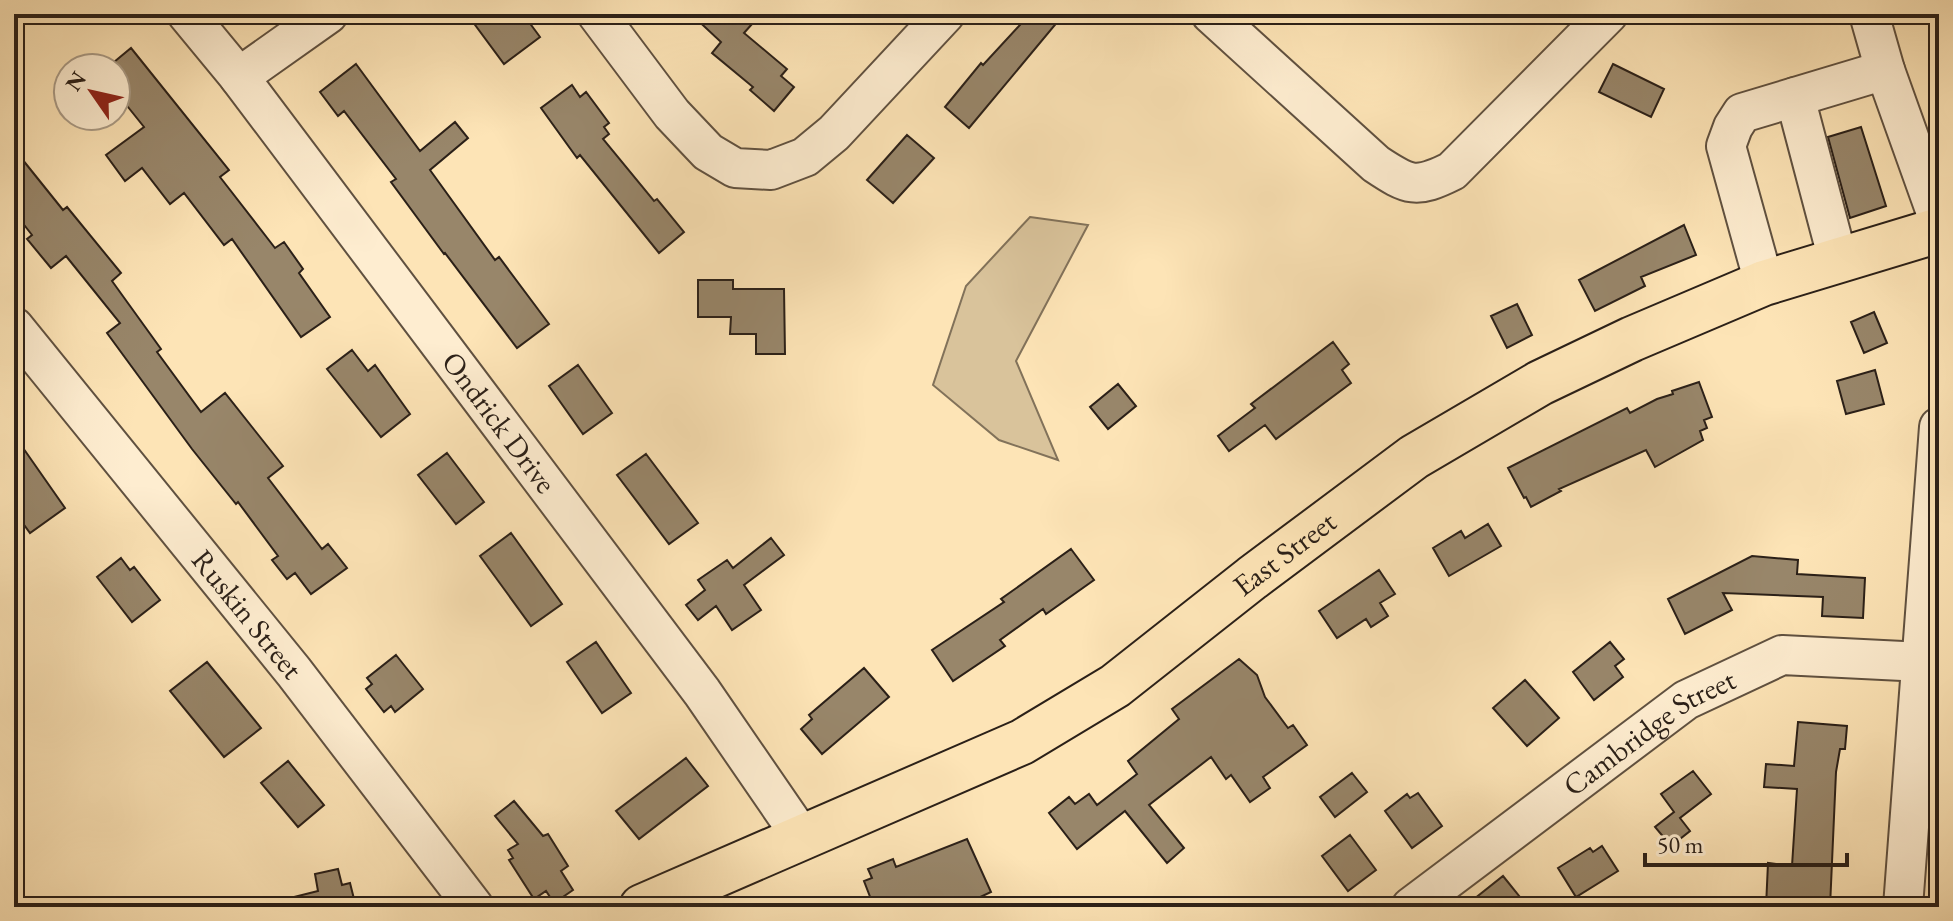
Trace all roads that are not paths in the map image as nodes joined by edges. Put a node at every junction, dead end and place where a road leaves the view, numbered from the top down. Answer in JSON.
{"nodes":[{"id":1,"x":187,"y":14,"type":"edge"},
{"id":2,"x":328,"y":14,"type":"edge"},
{"id":3,"x":597,"y":14,"type":"edge"},
{"id":4,"x":945,"y":14,"type":"edge"},
{"id":5,"x":1211,"y":14,"type":"edge"},
{"id":6,"x":1608,"y":14,"type":"edge"},
{"id":7,"x":1869,"y":14,"type":"edge"},
{"id":8,"x":1885,"y":70,"type":"junction"},
{"id":9,"x":239,"y":77,"type":"junction"},
{"id":10,"x":1795,"y":97,"type":"junction"},
{"id":11,"x":1939,"y":221,"type":"edge"},
{"id":12,"x":1939,"y":230,"type":"edge"},
{"id":13,"x":1838,"y":260,"type":"junction"},
{"id":14,"x":1764,"y":283,"type":"junction"},
{"id":15,"x":14,"y":327,"type":"edge"},
{"id":16,"x":1939,"y":427,"type":"edge"},
{"id":17,"x":1923,"y":662,"type":"junction"},
{"id":18,"x":1926,"y":797,"type":"edge"},
{"id":19,"x":803,"y":839,"type":"junction"},
{"id":20,"x":474,"y":907,"type":"edge"},
{"id":21,"x":642,"y":907,"type":"edge"},
{"id":22,"x":1411,"y":907,"type":"edge"},
{"id":23,"x":1903,"y":907,"type":"edge"}],
"edges":[{"from":1,"to":9,"type":"street","name":"Ondrick Drive"},
{"from":2,"to":9,"type":"street"},
{"from":3,"to":4,"type":"street"},
{"from":5,"to":6,"type":"street"},
{"from":7,"to":8,"type":"street"},
{"from":8,"to":10,"type":"street"},
{"from":8,"to":11,"type":"street"},
{"from":9,"to":19,"type":"street","name":"Ondrick Drive"},
{"from":10,"to":13,"type":"street"},
{"from":10,"to":14,"type":"street"},
{"from":12,"to":13,"type":"main road","name":"East Street"},
{"from":13,"to":14,"type":"main road","name":"East Street"},
{"from":14,"to":19,"type":"main road","name":"East Street"},
{"from":15,"to":20,"type":"street","name":"Ruskin Street"},
{"from":16,"to":17,"type":"street"},
{"from":17,"to":18,"type":"street"},
{"from":17,"to":22,"type":"street","name":"Cambridge Street"},
{"from":18,"to":23,"type":"street"},
{"from":19,"to":21,"type":"main road","name":"East Street"}]}
